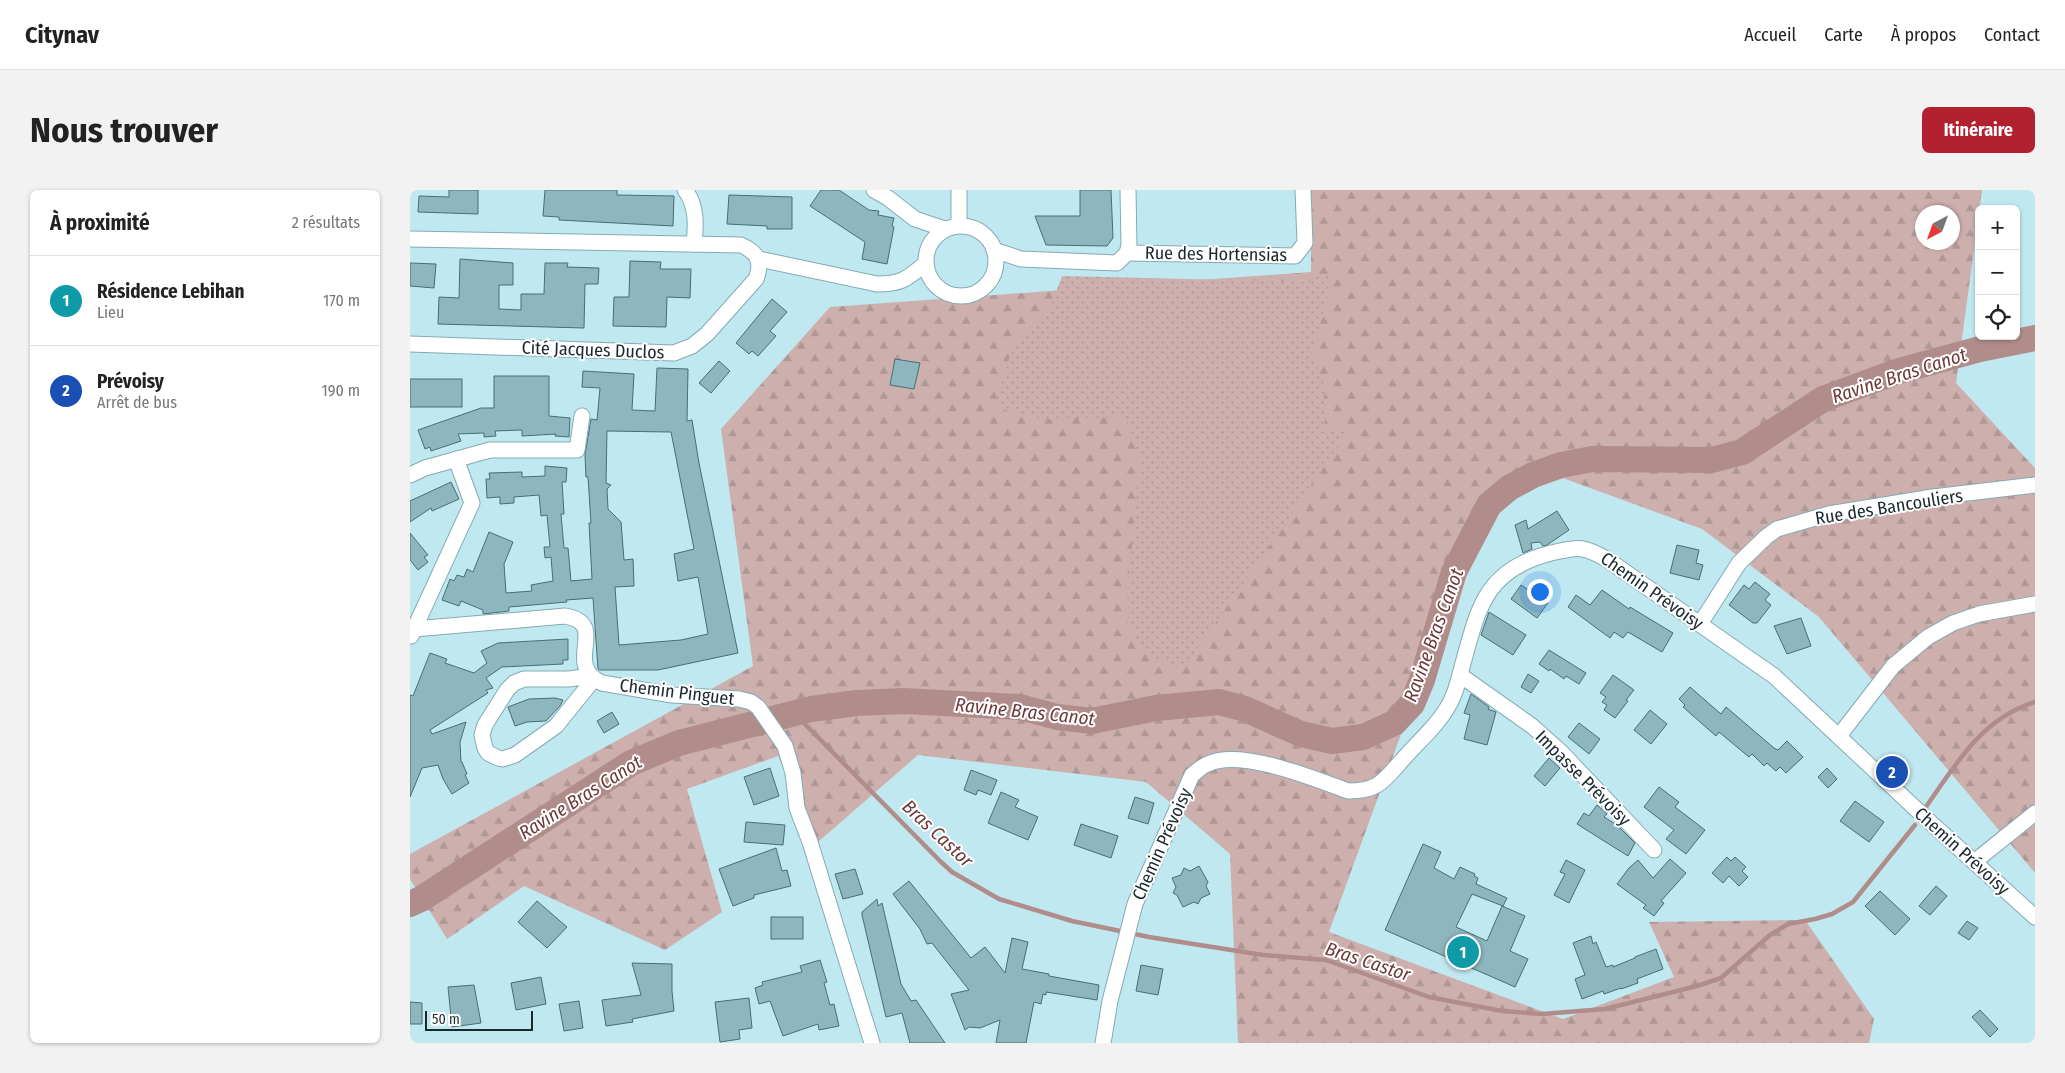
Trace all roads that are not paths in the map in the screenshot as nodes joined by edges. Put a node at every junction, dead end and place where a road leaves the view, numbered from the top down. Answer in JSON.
{"nodes":[{"id":1,"x":685,"y":190,"type":"edge"},
{"id":2,"x":874,"y":190,"type":"edge"},
{"id":3,"x":959,"y":190,"type":"edge"},
{"id":4,"x":1128,"y":190,"type":"edge"},
{"id":5,"x":1303,"y":190,"type":"edge"},
{"id":6,"x":914,"y":220,"type":"junction"},
{"id":7,"x":952,"y":227,"type":"junction"},
{"id":8,"x":410,"y":239,"type":"edge"},
{"id":9,"x":694,"y":244,"type":"junction"},
{"id":10,"x":929,"y":245,"type":"junction"},
{"id":11,"x":994,"y":250,"type":"junction"},
{"id":12,"x":1127,"y":253,"type":"junction"},
{"id":13,"x":759,"y":259,"type":"junction"},
{"id":14,"x":1021,"y":260,"type":"junction"},
{"id":15,"x":925,"y":264,"type":"junction"},
{"id":16,"x":994,"y":273,"type":"junction"},
{"id":17,"x":906,"y":280,"type":"junction"},
{"id":18,"x":934,"y":284,"type":"junction"},
{"id":19,"x":410,"y":344,"type":"edge"},
{"id":20,"x":582,"y":416,"type":"dead end"},
{"id":21,"x":456,"y":459,"type":"junction"},
{"id":22,"x":410,"y":475,"type":"edge"},
{"id":23,"x":2035,"y":485,"type":"edge"},
{"id":24,"x":2035,"y":604,"type":"edge"},
{"id":25,"x":1700,"y":624,"type":"junction"},
{"id":26,"x":411,"y":631,"type":"edge"},
{"id":27,"x":1460,"y":675,"type":"junction"},
{"id":28,"x":592,"y":678,"type":"junction"},
{"id":29,"x":1839,"y":736,"type":"junction"},
{"id":30,"x":2035,"y":812,"type":"edge"},
{"id":31,"x":1654,"y":850,"type":"dead end"},
{"id":32,"x":1974,"y":862,"type":"junction"},
{"id":33,"x":2035,"y":917,"type":"edge"},
{"id":34,"x":872,"y":1043,"type":"edge"},
{"id":35,"x":1103,"y":1043,"type":"edge"}],
"edges":[{"from":1,"to":9,"type":"street"},
{"from":2,"to":6,"type":"street"},
{"from":3,"to":7,"type":"street"},
{"from":4,"to":12,"type":"street"},
{"from":5,"to":12,"type":"street","name":"Rue des Hortensias"},
{"from":6,"to":7,"type":"street"},
{"from":6,"to":10,"type":"street"},
{"from":7,"to":10,"type":"street"},
{"from":7,"to":11,"type":"street"},
{"from":8,"to":9,"type":"street"},
{"from":9,"to":13,"type":"street"},
{"from":10,"to":15,"type":"street"},
{"from":11,"to":14,"type":"street"},
{"from":11,"to":16,"type":"street"},
{"from":12,"to":14,"type":"street"},
{"from":13,"to":17,"type":"street"},
{"from":13,"to":19,"type":"street","name":"Cité Jacques Duclos"},
{"from":14,"to":16,"type":"street"},
{"from":15,"to":17,"type":"street"},
{"from":15,"to":18,"type":"street"},
{"from":16,"to":18,"type":"street"},
{"from":17,"to":18,"type":"street"},
{"from":20,"to":21,"type":"street"},
{"from":21,"to":22,"type":"street"},
{"from":21,"to":26,"type":"street"},
{"from":23,"to":25,"type":"street","name":"Rue des Bancouliers"},
{"from":24,"to":29,"type":"street"},
{"from":25,"to":27,"type":"street","name":"Chemin Prévoisy"},
{"from":25,"to":29,"type":"street","name":"Chemin Prévoisy"},
{"from":26,"to":28,"type":"street"},
{"from":27,"to":31,"type":"street","name":"Impasse Prévoisy"},
{"from":27,"to":35,"type":"street","name":"Chemin Prévoisy"},
{"from":28,"to":28,"type":"street"},
{"from":28,"to":34,"type":"street","name":"Chemin Pinguet"},
{"from":29,"to":32,"type":"street","name":"Chemin Prévoisy"},
{"from":30,"to":32,"type":"street"},
{"from":32,"to":33,"type":"street","name":"Chemin Prévoisy"}]}
